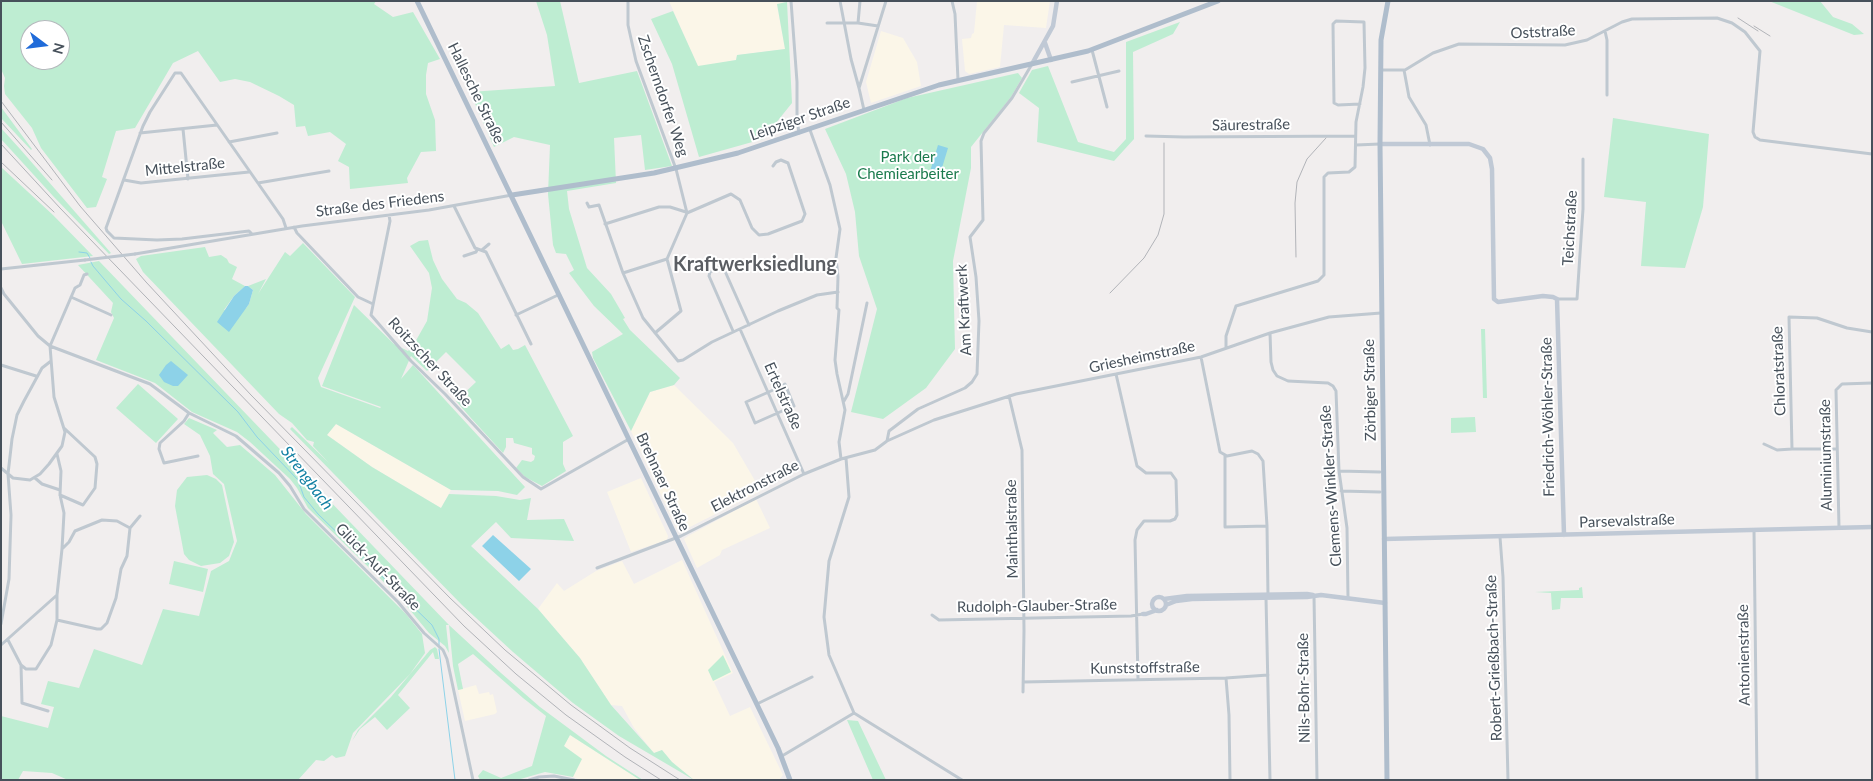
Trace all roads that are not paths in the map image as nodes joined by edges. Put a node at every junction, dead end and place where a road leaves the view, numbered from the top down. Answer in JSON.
{"nodes":[{"id":1,"x":417,"y":1,"type":"edge"},
{"id":2,"x":628,"y":1,"type":"edge"},
{"id":3,"x":791,"y":1,"type":"edge"},
{"id":4,"x":840,"y":1,"type":"edge"},
{"id":5,"x":860,"y":1,"type":"edge"},
{"id":6,"x":886,"y":1,"type":"edge"},
{"id":7,"x":952,"y":1,"type":"edge"},
{"id":8,"x":1057,"y":1,"type":"edge"},
{"id":9,"x":1218,"y":1,"type":"edge"},
{"id":10,"x":1388,"y":1,"type":"edge"},
{"id":11,"x":844,"y":23,"type":"junction"},
{"id":12,"x":858,"y":23,"type":"junction"},
{"id":13,"x":827,"y":24,"type":"dead end"},
{"id":14,"x":878,"y":26,"type":"junction"},
{"id":15,"x":1605,"y":31,"type":"junction"},
{"id":16,"x":1045,"y":43,"type":"junction"},
{"id":17,"x":1092,"y":50,"type":"junction"},
{"id":18,"x":1051,"y":60,"type":"junction"},
{"id":19,"x":1032,"y":64,"type":"junction"},
{"id":20,"x":1019,"y":67,"type":"junction"},
{"id":21,"x":1380,"y":70,"type":"junction"},
{"id":22,"x":1404,"y":70,"type":"junction"},
{"id":23,"x":1119,"y":71,"type":"dead end"},
{"id":24,"x":1025,"y":76,"type":"junction"},
{"id":25,"x":1099,"y":76,"type":"junction"},
{"id":26,"x":958,"y":80,"type":"junction"},
{"id":27,"x":1072,"y":82,"type":"dead end"},
{"id":28,"x":858,"y":88,"type":"junction"},
{"id":29,"x":1607,"y":95,"type":"dead end"},
{"id":30,"x":1360,"y":104,"type":"junction"},
{"id":31,"x":1107,"y":107,"type":"dead end"},
{"id":32,"x":864,"y":110,"type":"junction"},
{"id":33,"x":217,"y":125,"type":"junction"},
{"id":34,"x":183,"y":129,"type":"junction"},
{"id":35,"x":810,"y":130,"type":"junction"},
{"id":36,"x":140,"y":133,"type":"junction"},
{"id":37,"x":277,"y":133,"type":"dead end"},
{"id":38,"x":799,"y":133,"type":"junction"},
{"id":39,"x":1146,"y":136,"type":"dead end"},
{"id":40,"x":1355,"y":136,"type":"junction"},
{"id":41,"x":229,"y":142,"type":"junction"},
{"id":42,"x":1380,"y":144,"type":"junction"},
{"id":43,"x":1356,"y":145,"type":"junction"},
{"id":44,"x":1430,"y":145,"type":"junction"},
{"id":45,"x":1872,"y":154,"type":"edge"},
{"id":46,"x":1583,"y":159,"type":"dead end"},
{"id":47,"x":773,"y":166,"type":"dead end"},
{"id":48,"x":676,"y":168,"type":"junction"},
{"id":49,"x":330,"y":171,"type":"dead end"},
{"id":50,"x":250,"y":172,"type":"junction"},
{"id":51,"x":188,"y":179,"type":"junction"},
{"id":52,"x":124,"y":180,"type":"junction"},
{"id":53,"x":258,"y":183,"type":"junction"},
{"id":54,"x":512,"y":196,"type":"junction"},
{"id":55,"x":587,"y":203,"type":"dead end"},
{"id":56,"x":454,"y":206,"type":"junction"},
{"id":57,"x":687,"y":213,"type":"junction"},
{"id":58,"x":389,"y":215,"type":"junction"},
{"id":59,"x":605,"y":224,"type":"junction"},
{"id":60,"x":294,"y":227,"type":"junction"},
{"id":61,"x":286,"y":228,"type":"junction"},
{"id":62,"x":252,"y":234,"type":"junction"},
{"id":63,"x":490,"y":244,"type":"dead end"},
{"id":64,"x":477,"y":250,"type":"junction"},
{"id":65,"x":482,"y":250,"type":"junction"},
{"id":66,"x":464,"y":256,"type":"dead end"},
{"id":67,"x":667,"y":259,"type":"junction"},
{"id":68,"x":2,"y":270,"type":"edge"},
{"id":69,"x":623,"y":273,"type":"junction"},
{"id":70,"x":87,"y":274,"type":"dead end"},
{"id":71,"x":1,"y":288,"type":"edge"},
{"id":72,"x":838,"y":292,"type":"junction"},
{"id":73,"x":558,"y":295,"type":"junction"},
{"id":74,"x":71,"y":297,"type":"junction"},
{"id":75,"x":1557,"y":299,"type":"junction"},
{"id":76,"x":867,"y":302,"type":"dead end"},
{"id":77,"x":372,"y":304,"type":"junction"},
{"id":78,"x":1381,"y":313,"type":"junction"},
{"id":79,"x":111,"y":315,"type":"dead end"},
{"id":80,"x":516,"y":315,"type":"junction"},
{"id":81,"x":748,"y":325,"type":"junction"},
{"id":82,"x":740,"y":329,"type":"junction"},
{"id":83,"x":734,"y":332,"type":"junction"},
{"id":84,"x":1872,"y":332,"type":"edge"},
{"id":85,"x":655,"y":333,"type":"junction"},
{"id":86,"x":1270,"y":334,"type":"junction"},
{"id":87,"x":531,"y":344,"type":"dead end"},
{"id":88,"x":50,"y":346,"type":"junction"},
{"id":89,"x":1226,"y":348,"type":"junction"},
{"id":90,"x":1201,"y":357,"type":"junction"},
{"id":91,"x":51,"y":361,"type":"junction"},
{"id":92,"x":1,"y":365,"type":"edge"},
{"id":93,"x":1116,"y":374,"type":"junction"},
{"id":94,"x":36,"y":376,"type":"junction"},
{"id":95,"x":1872,"y":383,"type":"edge"},
{"id":96,"x":769,"y":392,"type":"junction"},
{"id":97,"x":1009,"y":396,"type":"junction"},
{"id":98,"x":844,"y":401,"type":"junction"},
{"id":99,"x":778,"y":413,"type":"junction"},
{"id":100,"x":188,"y":414,"type":"junction"},
{"id":101,"x":64,"y":428,"type":"junction"},
{"id":102,"x":629,"y":439,"type":"junction"},
{"id":103,"x":887,"y":441,"type":"junction"},
{"id":104,"x":1764,"y":444,"type":"dead end"},
{"id":105,"x":1837,"y":449,"type":"junction"},
{"id":106,"x":1792,"y":450,"type":"junction"},
{"id":107,"x":57,"y":454,"type":"junction"},
{"id":108,"x":198,"y":456,"type":"dead end"},
{"id":109,"x":1225,"y":456,"type":"junction"},
{"id":110,"x":846,"y":457,"type":"junction"},
{"id":111,"x":841,"y":459,"type":"junction"},
{"id":112,"x":1,"y":468,"type":"edge"},
{"id":113,"x":1339,"y":471,"type":"junction"},
{"id":114,"x":1380,"y":472,"type":"dead end"},
{"id":115,"x":8,"y":474,"type":"junction"},
{"id":116,"x":804,"y":474,"type":"junction"},
{"id":117,"x":35,"y":478,"type":"junction"},
{"id":118,"x":60,"y":490,"type":"junction"},
{"id":119,"x":1341,"y":491,"type":"junction"},
{"id":120,"x":1380,"y":492,"type":"dead end"},
{"id":121,"x":60,"y":495,"type":"junction"},
{"id":122,"x":140,"y":516,"type":"dead end"},
{"id":123,"x":1267,"y":526,"type":"junction"},
{"id":124,"x":1872,"y":527,"type":"edge"},
{"id":125,"x":130,"y":528,"type":"junction"},
{"id":126,"x":1839,"y":528,"type":"junction"},
{"id":127,"x":1754,"y":530,"type":"junction"},
{"id":128,"x":1564,"y":535,"type":"junction"},
{"id":129,"x":1500,"y":537,"type":"junction"},
{"id":130,"x":676,"y":538,"type":"junction"},
{"id":131,"x":1384,"y":539,"type":"junction"},
{"id":132,"x":62,"y":549,"type":"junction"},
{"id":133,"x":597,"y":568,"type":"dead end"},
{"id":134,"x":57,"y":595,"type":"junction"},
{"id":135,"x":1314,"y":596,"type":"junction"},
{"id":136,"x":1267,"y":597,"type":"junction"},
{"id":137,"x":1348,"y":598,"type":"junction"},
{"id":138,"x":1164,"y":599,"type":"junction"},
{"id":139,"x":1385,"y":603,"type":"junction"},
{"id":140,"x":1153,"y":605,"type":"junction"},
{"id":141,"x":1166,"y":605,"type":"junction"},
{"id":142,"x":1157,"y":610,"type":"junction"},
{"id":143,"x":2,"y":612,"type":"edge"},
{"id":144,"x":1143,"y":614,"type":"junction"},
{"id":145,"x":932,"y":615,"type":"dead end"},
{"id":146,"x":1137,"y":615,"type":"junction"},
{"id":147,"x":1024,"y":618,"type":"junction"},
{"id":148,"x":56,"y":620,"type":"junction"},
{"id":149,"x":1,"y":624,"type":"edge"},
{"id":150,"x":8,"y":640,"type":"junction"},
{"id":151,"x":1,"y":645,"type":"edge"},
{"id":152,"x":22,"y":665,"type":"junction"},
{"id":153,"x":1268,"y":675,"type":"junction"},
{"id":154,"x":812,"y":677,"type":"dead end"},
{"id":155,"x":1226,"y":678,"type":"junction"},
{"id":156,"x":1138,"y":680,"type":"junction"},
{"id":157,"x":1023,"y":682,"type":"junction"},
{"id":158,"x":1023,"y":692,"type":"dead end"},
{"id":159,"x":757,"y":704,"type":"junction"},
{"id":160,"x":48,"y":711,"type":"dead end"},
{"id":161,"x":854,"y":713,"type":"junction"},
{"id":162,"x":782,"y":756,"type":"junction"},
{"id":163,"x":565,"y":779,"type":"edge"},
{"id":164,"x":473,"y":780,"type":"edge"},
{"id":165,"x":529,"y":780,"type":"edge"},
{"id":166,"x":574,"y":780,"type":"edge"},
{"id":167,"x":790,"y":780,"type":"edge"},
{"id":168,"x":962,"y":780,"type":"edge"},
{"id":169,"x":1230,"y":780,"type":"edge"},
{"id":170,"x":1270,"y":780,"type":"edge"},
{"id":171,"x":1317,"y":780,"type":"edge"},
{"id":172,"x":1387,"y":780,"type":"edge"},
{"id":173,"x":1508,"y":780,"type":"edge"},
{"id":174,"x":1757,"y":780,"type":"edge"}],
"edges":[{"from":1,"to":54,"type":"main road","name":"Hallesche Straße"},
{"from":2,"to":48,"type":"street","name":"Zscherndorfer Weg"},
{"from":3,"to":38,"type":"street"},
{"from":4,"to":11,"type":"street"},
{"from":5,"to":12,"type":"street"},
{"from":6,"to":14,"type":"street"},
{"from":7,"to":26,"type":"street"},
{"from":8,"to":16,"type":"street"},
{"from":9,"to":17,"type":"main road","name":"Leipziger Straße"},
{"from":10,"to":21,"type":"main road","name":"Zörbiger Straße"},
{"from":11,"to":12,"type":"street"},
{"from":11,"to":13,"type":"street"},
{"from":11,"to":28,"type":"street"},
{"from":12,"to":14,"type":"street"},
{"from":14,"to":28,"type":"street"},
{"from":15,"to":22,"type":"street","name":"Oststraße"},
{"from":15,"to":29,"type":"street"},
{"from":15,"to":45,"type":"street","name":"Oststraße"},
{"from":16,"to":18,"type":"street"},
{"from":16,"to":19,"type":"street"},
{"from":17,"to":18,"type":"main road","name":"Leipziger Straße"},
{"from":17,"to":25,"type":"street"},
{"from":18,"to":19,"type":"main road","name":"Leipziger Straße"},
{"from":19,"to":20,"type":"main road","name":"Leipziger Straße"},
{"from":19,"to":24,"type":"street","name":"Am Kraftwerk"},
{"from":20,"to":24,"type":"street"},
{"from":20,"to":26,"type":"main road","name":"Leipziger Straße"},
{"from":21,"to":22,"type":"street"},
{"from":21,"to":42,"type":"main road","name":"Zörbiger Straße"},
{"from":22,"to":44,"type":"street"},
{"from":23,"to":25,"type":"street"},
{"from":24,"to":103,"type":"street","name":"Am Kraftwerk"},
{"from":25,"to":27,"type":"street"},
{"from":25,"to":31,"type":"street"},
{"from":26,"to":32,"type":"main road","name":"Leipziger Straße"},
{"from":28,"to":32,"type":"street"},
{"from":30,"to":30,"type":"street"},
{"from":30,"to":40,"type":"street"},
{"from":32,"to":35,"type":"main road","name":"Leipziger Straße"},
{"from":33,"to":34,"type":"street"},
{"from":33,"to":36,"type":"street"},
{"from":33,"to":41,"type":"street"},
{"from":34,"to":36,"type":"street"},
{"from":34,"to":51,"type":"street"},
{"from":35,"to":38,"type":"main road","name":"Leipziger Straße"},
{"from":35,"to":72,"type":"street"},
{"from":36,"to":52,"type":"street"},
{"from":37,"to":41,"type":"street"},
{"from":38,"to":48,"type":"main road","name":"Leipziger Straße"},
{"from":39,"to":40,"type":"street","name":"Säurestraße"},
{"from":40,"to":43,"type":"street"},
{"from":41,"to":50,"type":"street"},
{"from":42,"to":43,"type":"street"},
{"from":42,"to":44,"type":"street"},
{"from":42,"to":78,"type":"main road","name":"Zörbiger Straße"},
{"from":43,"to":89,"type":"street"},
{"from":44,"to":75,"type":"street"},
{"from":46,"to":75,"type":"street","name":"Teichstraße"},
{"from":47,"to":57,"type":"street"},
{"from":48,"to":54,"type":"main road","name":"Leipziger Straße"},
{"from":48,"to":57,"type":"street","name":"Zscherndorfer Weg"},
{"from":49,"to":53,"type":"street"},
{"from":50,"to":51,"type":"street","name":"Mittelstraße"},
{"from":50,"to":53,"type":"street"},
{"from":51,"to":52,"type":"street","name":"Mittelstraße"},
{"from":52,"to":62,"type":"street","name":"Straße des Friedens"},
{"from":53,"to":61,"type":"street"},
{"from":54,"to":56,"type":"street","name":"Straße des Friedens"},
{"from":54,"to":73,"type":"main road","name":"Brehnaer Straße"},
{"from":55,"to":59,"type":"street"},
{"from":56,"to":58,"type":"street","name":"Straße des Friedens"},
{"from":56,"to":64,"type":"street"},
{"from":57,"to":59,"type":"street"},
{"from":57,"to":67,"type":"street"},
{"from":58,"to":60,"type":"street","name":"Straße des Friedens"},
{"from":58,"to":77,"type":"street"},
{"from":59,"to":69,"type":"street"},
{"from":60,"to":61,"type":"street","name":"Straße des Friedens"},
{"from":60,"to":77,"type":"street"},
{"from":61,"to":62,"type":"street","name":"Straße des Friedens"},
{"from":62,"to":68,"type":"street","name":"Straße des Friedens","bridge":true},
{"from":63,"to":65,"type":"street"},
{"from":64,"to":65,"type":"street"},
{"from":64,"to":66,"type":"street"},
{"from":65,"to":80,"type":"street"},
{"from":67,"to":69,"type":"street"},
{"from":67,"to":85,"type":"street"},
{"from":69,"to":85,"type":"street"},
{"from":70,"to":74,"type":"street"},
{"from":71,"to":88,"type":"street","name":"Glück-Auf-Straße"},
{"from":72,"to":81,"type":"street"},
{"from":72,"to":98,"type":"street"},
{"from":73,"to":80,"type":"street"},
{"from":73,"to":102,"type":"main road","name":"Brehnaer Straße"},
{"from":74,"to":79,"type":"street"},
{"from":74,"to":88,"type":"street"},
{"from":75,"to":128,"type":"street","name":"Friedrich-Wöhler-Straße"},
{"from":76,"to":98,"type":"street"},
{"from":77,"to":102,"type":"street","name":"Roitzscher Straße"},
{"from":78,"to":86,"type":"street","name":"Griesheimstraße"},
{"from":78,"to":131,"type":"main road","name":"Zörbiger Straße"},
{"from":80,"to":87,"type":"street"},
{"from":81,"to":82,"type":"street"},
{"from":81,"to":83,"type":"street"},
{"from":82,"to":83,"type":"street"},
{"from":82,"to":96,"type":"street","name":"Ertelstraße"},
{"from":83,"to":85,"type":"street"},
{"from":84,"to":106,"type":"street","name":"Chloratstraße"},
{"from":86,"to":89,"type":"street","name":"Griesheimstraße"},
{"from":86,"to":113,"type":"street","name":"Clemens-Winkler-Straße"},
{"from":88,"to":91,"type":"street"},
{"from":88,"to":100,"type":"street","name":"Glück-Auf-Straße"},
{"from":89,"to":90,"type":"street","name":"Griesheimstraße"},
{"from":90,"to":93,"type":"street","name":"Griesheimstraße"},
{"from":90,"to":109,"type":"street"},
{"from":91,"to":94,"type":"street"},
{"from":91,"to":101,"type":"street"},
{"from":92,"to":94,"type":"street"},
{"from":93,"to":97,"type":"street","name":"Griesheimstraße"},
{"from":93,"to":146,"type":"street"},
{"from":94,"to":115,"type":"street"},
{"from":95,"to":105,"type":"street","name":"Aluminiumstraße"},
{"from":96,"to":99,"type":"street","name":"Ertelstraße"},
{"from":96,"to":99,"type":"street"},
{"from":96,"to":99,"type":"street"},
{"from":97,"to":103,"type":"street","name":"Griesheimstraße"},
{"from":97,"to":147,"type":"street","name":"Mainthalstraße"},
{"from":98,"to":111,"type":"street"},
{"from":99,"to":116,"type":"street","name":"Ertelstraße"},
{"from":100,"to":108,"type":"street"},
{"from":100,"to":164,"type":"street","name":"Glück-Auf-Straße"},
{"from":101,"to":107,"type":"street"},
{"from":101,"to":121,"type":"street"},
{"from":102,"to":130,"type":"main road","name":"Brehnaer Straße"},
{"from":103,"to":110,"type":"street","name":"Am Kraftwerk"},
{"from":104,"to":106,"type":"street"},
{"from":105,"to":106,"type":"street"},
{"from":105,"to":126,"type":"street","name":"Aluminiumstraße"},
{"from":107,"to":117,"type":"street"},
{"from":107,"to":118,"type":"street"},
{"from":109,"to":123,"type":"street"},
{"from":109,"to":123,"type":"street"},
{"from":110,"to":111,"type":"street","name":"Elektronstraße"},
{"from":110,"to":161,"type":"street"},
{"from":111,"to":116,"type":"street","name":"Elektronstraße"},
{"from":112,"to":115,"type":"street"},
{"from":113,"to":114,"type":"street"},
{"from":113,"to":119,"type":"street","name":"Clemens-Winkler-Straße"},
{"from":115,"to":117,"type":"street"},
{"from":115,"to":143,"type":"street"},
{"from":116,"to":130,"type":"street","name":"Elektronstraße"},
{"from":117,"to":118,"type":"street"},
{"from":118,"to":121,"type":"street"},
{"from":119,"to":120,"type":"street"},
{"from":119,"to":137,"type":"street","name":"Clemens-Winkler-Straße"},
{"from":121,"to":132,"type":"street"},
{"from":122,"to":125,"type":"street"},
{"from":123,"to":136,"type":"street"},
{"from":124,"to":126,"type":"street","name":"Parsevalstraße"},
{"from":125,"to":132,"type":"street"},
{"from":125,"to":148,"type":"street"},
{"from":126,"to":127,"type":"street","name":"Parsevalstraße"},
{"from":127,"to":128,"type":"street","name":"Parsevalstraße"},
{"from":127,"to":174,"type":"street","name":"Antonienstraße"},
{"from":128,"to":129,"type":"street","name":"Parsevalstraße"},
{"from":129,"to":131,"type":"street","name":"Parsevalstraße"},
{"from":129,"to":173,"type":"street","name":"Robert-Grießbach-Straße"},
{"from":130,"to":133,"type":"street","name":"Elektronstraße"},
{"from":130,"to":159,"type":"main road","name":"Brehnaer Straße"},
{"from":131,"to":139,"type":"main road","name":"Zörbiger Straße"},
{"from":132,"to":134,"type":"street"},
{"from":134,"to":148,"type":"street"},
{"from":134,"to":150,"type":"street"},
{"from":135,"to":136,"type":"street","name":"Rudolph-Glauber-Straße"},
{"from":135,"to":137,"type":"street","name":"Rudolph-Glauber-Straße"},
{"from":135,"to":171,"type":"street","name":"Nils-Bohr-Straße"},
{"from":136,"to":138,"type":"street","name":"Rudolph-Glauber-Straße"},
{"from":136,"to":141,"type":"street","name":"Rudolph-Glauber-Straße"},
{"from":136,"to":153,"type":"street"},
{"from":137,"to":139,"type":"street","name":"Rudolph-Glauber-Straße"},
{"from":138,"to":140,"type":"street","name":"Rudolph-Glauber-Straße"},
{"from":138,"to":141,"type":"street"},
{"from":139,"to":172,"type":"main road","name":"Zörbiger Straße"},
{"from":140,"to":142,"type":"street"},
{"from":140,"to":144,"type":"street","name":"Rudolph-Glauber-Straße"},
{"from":141,"to":142,"type":"street","name":"Rudolph-Glauber-Straße"},
{"from":142,"to":144,"type":"street","name":"Rudolph-Glauber-Straße"},
{"from":143,"to":149,"type":"street"},
{"from":144,"to":146,"type":"street","name":"Rudolph-Glauber-Straße"},
{"from":145,"to":147,"type":"street","name":"Rudolph-Glauber-Straße"},
{"from":146,"to":147,"type":"street","name":"Rudolph-Glauber-Straße"},
{"from":146,"to":156,"type":"street"},
{"from":147,"to":157,"type":"street","name":"Mainthalstraße"},
{"from":148,"to":152,"type":"street"},
{"from":150,"to":151,"type":"street"},
{"from":150,"to":152,"type":"street"},
{"from":152,"to":160,"type":"street"},
{"from":153,"to":155,"type":"street","name":"Kunststoffstraße"},
{"from":153,"to":170,"type":"street"},
{"from":154,"to":159,"type":"street"},
{"from":155,"to":156,"type":"street","name":"Kunststoffstraße"},
{"from":155,"to":169,"type":"street"},
{"from":156,"to":157,"type":"street","name":"Kunststoffstraße"},
{"from":157,"to":158,"type":"street","name":"Mainthalstraße"},
{"from":159,"to":162,"type":"main road","name":"Brehnaer Straße"},
{"from":161,"to":162,"type":"street"},
{"from":161,"to":168,"type":"street"},
{"from":162,"to":167,"type":"main road","name":"Brehnaer Straße"},
{"from":163,"to":165,"type":"street"},
{"from":163,"to":166,"type":"street"}]}
